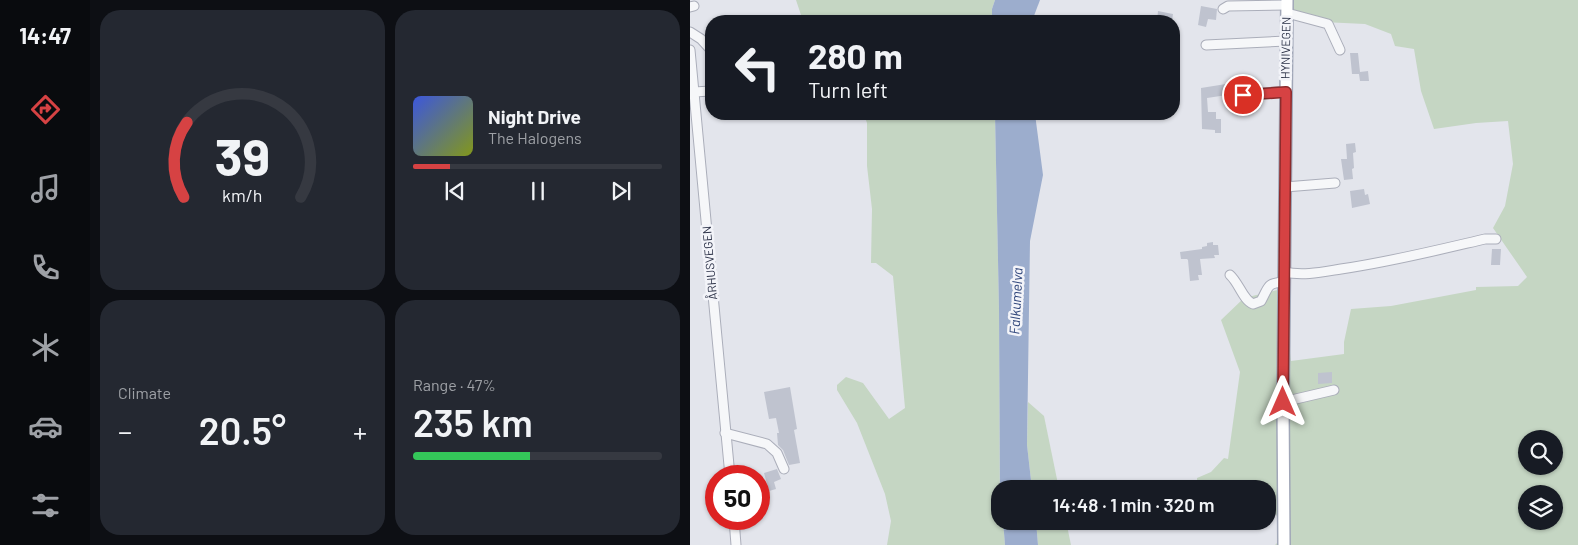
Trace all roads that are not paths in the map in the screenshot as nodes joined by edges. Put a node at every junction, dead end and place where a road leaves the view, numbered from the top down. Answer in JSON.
{"nodes":[{"id":1,"x":1287,"y":6,"type":"edge"},
{"id":2,"x":1223,"y":9,"type":"dead end"},
{"id":3,"x":690,"y":32,"type":"edge"},
{"id":4,"x":1286,"y":41,"type":"junction"},
{"id":5,"x":705,"y":44,"type":"edge"},
{"id":6,"x":1206,"y":45,"type":"dead end"},
{"id":7,"x":690,"y":50,"type":"edge"},
{"id":8,"x":1340,"y":50,"type":"dead end"},
{"id":9,"x":705,"y":91,"type":"edge"},
{"id":10,"x":694,"y":92,"type":"junction"},
{"id":11,"x":1286,"y":92,"type":"junction"},
{"id":12,"x":1243,"y":95,"type":"dead end"},
{"id":13,"x":1335,"y":183,"type":"dead end"},
{"id":14,"x":1285,"y":187,"type":"junction"},
{"id":15,"x":1496,"y":239,"type":"dead end"},
{"id":16,"x":1230,"y":274,"type":"dead end"},
{"id":17,"x":1284,"y":277,"type":"junction"},
{"id":18,"x":1334,"y":390,"type":"dead end"},
{"id":19,"x":1283,"y":402,"type":"junction"},
{"id":20,"x":725,"y":433,"type":"junction"},
{"id":21,"x":729,"y":465,"type":"edge"},
{"id":22,"x":784,"y":469,"type":"dead end"},
{"id":23,"x":735,"y":530,"type":"edge"},
{"id":24,"x":736,"y":545,"type":"edge"},
{"id":25,"x":1284,"y":545,"type":"edge"}],
"edges":[{"from":1,"to":2,"type":"street"},
{"from":1,"to":4,"type":"main road","name":"HYNIVEGEN"},
{"from":1,"to":8,"type":"street"},
{"from":3,"to":5,"type":"street"},
{"from":4,"to":6,"type":"street"},
{"from":4,"to":11,"type":"main road","name":"HYNIVEGEN"},
{"from":7,"to":10,"type":"street","name":"ÅRHUSVEGEN"},
{"from":9,"to":10,"type":"street"},
{"from":10,"to":20,"type":"street","name":"ÅRHUSVEGEN"},
{"from":11,"to":12,"type":"street"},
{"from":11,"to":14,"type":"main road","name":"HYNIVEGEN"},
{"from":13,"to":14,"type":"street"},
{"from":14,"to":17,"type":"main road","name":"HYNIVEGEN"},
{"from":15,"to":17,"type":"street"},
{"from":16,"to":17,"type":"street"},
{"from":17,"to":19,"type":"main road","name":"HYNIVEGEN"},
{"from":18,"to":19,"type":"street"},
{"from":19,"to":25,"type":"main road","name":"HYNIVEGEN"},
{"from":20,"to":21,"type":"street","name":"ÅRHUSVEGEN"},
{"from":20,"to":22,"type":"street"},
{"from":23,"to":24,"type":"street"}]}
